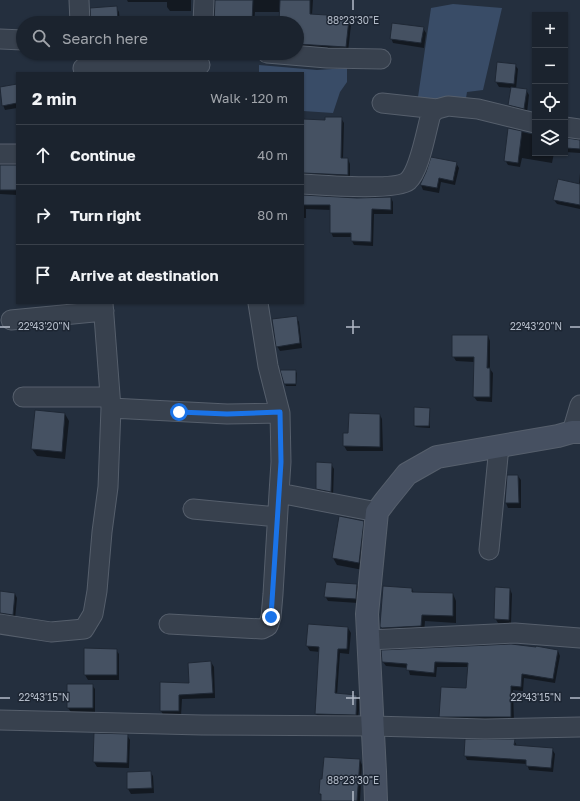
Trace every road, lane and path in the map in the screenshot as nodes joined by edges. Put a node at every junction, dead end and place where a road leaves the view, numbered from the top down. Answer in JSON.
{"nodes":[{"id":1,"x":79,"y":0,"type":"edge"},
{"id":2,"x":204,"y":0,"type":"edge"},
{"id":3,"x":80,"y":16,"type":"edge"},
{"id":4,"x":203,"y":16,"type":"edge"},
{"id":5,"x":0,"y":38,"type":"edge"},
{"id":6,"x":16,"y":39,"type":"edge"},
{"id":7,"x":304,"y":56,"type":"edge"},
{"id":8,"x":381,"y":59,"type":"dead end"},
{"id":9,"x":200,"y":64,"type":"edge"},
{"id":10,"x":83,"y":65,"type":"edge"},
{"id":11,"x":382,"y":103,"type":"dead end"},
{"id":12,"x":437,"y":109,"type":"junction"},
{"id":13,"x":532,"y":122,"type":"edge"},
{"id":14,"x":568,"y":127,"type":"edge"},
{"id":15,"x":580,"y":129,"type":"edge"},
{"id":16,"x":0,"y":154,"type":"edge"},
{"id":17,"x":16,"y":154,"type":"edge"},
{"id":18,"x":304,"y":184,"type":"edge"},
{"id":19,"x":258,"y":304,"type":"edge"},
{"id":20,"x":103,"y":307,"type":"edge"},
{"id":21,"x":11,"y":320,"type":"dead end"},
{"id":22,"x":23,"y":396,"type":"dead end"},
{"id":23,"x":110,"y":403,"type":"junction"},
{"id":24,"x":580,"y":405,"type":"edge"},
{"id":25,"x":280,"y":412,"type":"junction"},
{"id":26,"x":576,"y":432,"type":"edge"},
{"id":27,"x":499,"y":446,"type":"junction"},
{"id":28,"x":279,"y":493,"type":"junction"},
{"id":29,"x":193,"y":510,"type":"dead end"},
{"id":30,"x":377,"y":512,"type":"junction"},
{"id":31,"x":277,"y":517,"type":"junction"},
{"id":32,"x":489,"y":550,"type":"dead end"},
{"id":33,"x":0,"y":624,"type":"edge"},
{"id":34,"x":169,"y":624,"type":"dead end"},
{"id":35,"x":580,"y":638,"type":"edge"},
{"id":36,"x":368,"y":640,"type":"junction"},
{"id":37,"x":0,"y":720,"type":"edge"},
{"id":38,"x":372,"y":726,"type":"junction"},
{"id":39,"x":580,"y":727,"type":"edge"},
{"id":40,"x":376,"y":801,"type":"edge"}],
"edges":[{"from":1,"to":3,"type":"street"},
{"from":2,"to":4,"type":"street"},
{"from":5,"to":6,"type":"street"},
{"from":7,"to":8,"type":"street"},
{"from":9,"to":10,"type":"street"},
{"from":11,"to":12,"type":"street"},
{"from":12,"to":13,"type":"street"},
{"from":12,"to":18,"type":"street"},
{"from":14,"to":15,"type":"street"},
{"from":16,"to":17,"type":"street"},
{"from":19,"to":25,"type":"street"},
{"from":20,"to":21,"type":"street"},
{"from":20,"to":23,"type":"street"},
{"from":22,"to":23,"type":"street"},
{"from":23,"to":25,"type":"street"},
{"from":23,"to":33,"type":"street"},
{"from":24,"to":26,"type":"street"},
{"from":25,"to":28,"type":"street"},
{"from":26,"to":27,"type":"street"},
{"from":27,"to":30,"type":"street"},
{"from":27,"to":32,"type":"street"},
{"from":28,"to":30,"type":"street"},
{"from":28,"to":31,"type":"street"},
{"from":29,"to":31,"type":"street"},
{"from":30,"to":36,"type":"street"},
{"from":31,"to":34,"type":"street"},
{"from":35,"to":36,"type":"street"},
{"from":36,"to":38,"type":"street"},
{"from":37,"to":38,"type":"street"},
{"from":38,"to":39,"type":"street"},
{"from":38,"to":40,"type":"street"}]}
